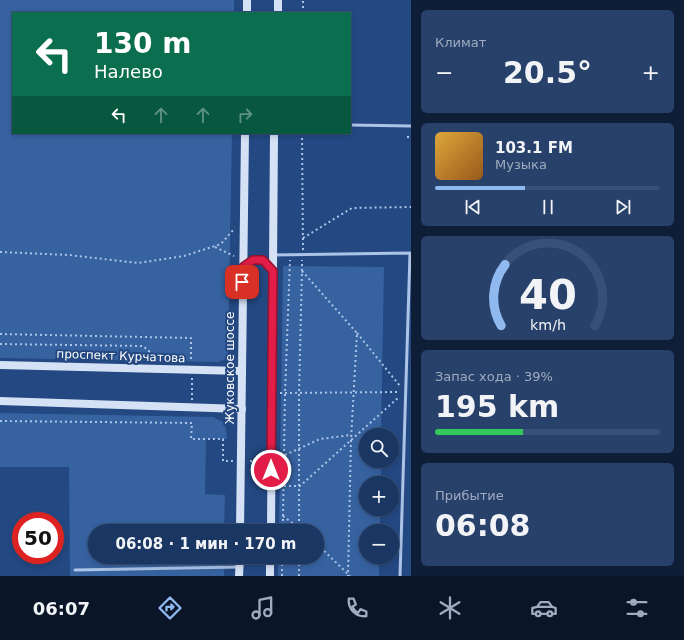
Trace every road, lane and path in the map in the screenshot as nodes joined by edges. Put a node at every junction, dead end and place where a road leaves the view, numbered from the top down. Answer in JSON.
{"nodes":[{"id":1,"x":247,"y":0,"type":"edge"},
{"id":2,"x":278,"y":0,"type":"edge"},
{"id":3,"x":303,"y":0,"type":"edge"},
{"id":4,"x":247,"y":12,"type":"edge"},
{"id":5,"x":278,"y":12,"type":"edge"},
{"id":6,"x":303,"y":12,"type":"edge"},
{"id":7,"x":351,"y":125,"type":"edge"},
{"id":8,"x":411,"y":126,"type":"edge"},
{"id":9,"x":245,"y":134,"type":"edge"},
{"id":10,"x":274,"y":134,"type":"edge"},
{"id":11,"x":302,"y":134,"type":"edge"},
{"id":12,"x":407,"y":137,"type":"dead end"},
{"id":13,"x":411,"y":137,"type":"edge"},
{"id":14,"x":411,"y":206,"type":"edge"},
{"id":15,"x":243,"y":218,"type":"junction"},
{"id":16,"x":302,"y":238,"type":"junction"},
{"id":17,"x":214,"y":246,"type":"junction"},
{"id":18,"x":0,"y":252,"type":"edge"},
{"id":19,"x":273,"y":255,"type":"junction"},
{"id":20,"x":290,"y":255,"type":"junction"},
{"id":21,"x":303,"y":255,"type":"junction"},
{"id":22,"x":243,"y":263,"type":"junction"},
{"id":23,"x":273,"y":271,"type":"junction"},
{"id":24,"x":302,"y":271,"type":"junction"},
{"id":25,"x":357,"y":332,"type":"junction"},
{"id":26,"x":0,"y":334,"type":"edge"},
{"id":27,"x":0,"y":344,"type":"edge"},
{"id":28,"x":406,"y":361,"type":"junction"},
{"id":29,"x":411,"y":362,"type":"edge"},
{"id":30,"x":0,"y":365,"type":"edge"},
{"id":31,"x":169,"y":370,"type":"junction"},
{"id":32,"x":192,"y":370,"type":"junction"},
{"id":33,"x":242,"y":372,"type":"junction"},
{"id":34,"x":405,"y":392,"type":"junction"},
{"id":35,"x":271,"y":393,"type":"junction"},
{"id":36,"x":285,"y":393,"type":"junction"},
{"id":37,"x":299,"y":393,"type":"junction"},
{"id":38,"x":353,"y":393,"type":"junction"},
{"id":39,"x":0,"y":401,"type":"edge"},
{"id":40,"x":192,"y":407,"type":"junction"},
{"id":41,"x":242,"y":409,"type":"junction"},
{"id":42,"x":0,"y":421,"type":"edge"},
{"id":43,"x":192,"y":423,"type":"junction"},
{"id":44,"x":351,"y":435,"type":"junction"},
{"id":45,"x":351,"y":440,"type":"junction"},
{"id":46,"x":299,"y":448,"type":"junction"},
{"id":47,"x":285,"y":455,"type":"junction"},
{"id":48,"x":241,"y":461,"type":"junction"},
{"id":49,"x":284,"y":486,"type":"junction"},
{"id":50,"x":300,"y":486,"type":"junction"},
{"id":51,"x":283,"y":516,"type":"junction"},
{"id":52,"x":240,"y":524,"type":"edge"},
{"id":53,"x":270,"y":524,"type":"edge"},
{"id":54,"x":283,"y":524,"type":"edge"},
{"id":55,"x":295,"y":524,"type":"edge"},
{"id":56,"x":299,"y":524,"type":"edge"},
{"id":57,"x":324,"y":551,"type":"edge"},
{"id":58,"x":239,"y":564,"type":"edge"},
{"id":59,"x":270,"y":564,"type":"edge"},
{"id":60,"x":282,"y":564,"type":"edge"},
{"id":61,"x":299,"y":564,"type":"edge"},
{"id":62,"x":239,"y":567,"type":"junction"},
{"id":63,"x":75,"y":570,"type":"dead end"},
{"id":64,"x":349,"y":575,"type":"edge"},
{"id":65,"x":239,"y":576,"type":"edge"},
{"id":66,"x":270,"y":576,"type":"edge"},
{"id":67,"x":282,"y":576,"type":"edge"},
{"id":68,"x":299,"y":576,"type":"edge"},
{"id":69,"x":400,"y":576,"type":"edge"}],
"edges":[{"from":1,"to":4,"type":"main road"},
{"from":2,"to":5,"type":"main road"},
{"from":3,"to":6,"type":"path"},
{"from":7,"to":8,"type":"lane"},
{"from":9,"to":15,"type":"main road","name":"Жуковское шоссе"},
{"from":10,"to":19,"type":"main road"},
{"from":11,"to":16,"type":"path"},
{"from":12,"to":13,"type":"path"},
{"from":14,"to":16,"type":"path"},
{"from":15,"to":17,"type":"path"},
{"from":15,"to":22,"type":"main road","name":"Жуковское шоссе"},
{"from":16,"to":21,"type":"path"},
{"from":17,"to":18,"type":"path"},
{"from":17,"to":22,"type":"path"},
{"from":19,"to":20,"type":"lane"},
{"from":19,"to":23,"type":"main road"},
{"from":20,"to":21,"type":"lane"},
{"from":20,"to":36,"type":"path"},
{"from":21,"to":24,"type":"path"},
{"from":21,"to":28,"type":"lane"},
{"from":22,"to":23,"type":"main road"},
{"from":22,"to":33,"type":"main road","name":"Жуковское шоссе"},
{"from":23,"to":35,"type":"main road"},
{"from":24,"to":25,"type":"path"},
{"from":24,"to":37,"type":"path"},
{"from":25,"to":34,"type":"path"},
{"from":25,"to":38,"type":"path"},
{"from":26,"to":32,"type":"path"},
{"from":27,"to":31,"type":"path"},
{"from":28,"to":29,"type":"lane"},
{"from":28,"to":34,"type":"lane"},
{"from":30,"to":31,"type":"main road","name":"проспект Курчатова"},
{"from":31,"to":32,"type":"main road","name":"проспект Курчатова"},
{"from":32,"to":33,"type":"main road","name":"проспект Курчатова"},
{"from":32,"to":40,"type":"path"},
{"from":33,"to":41,"type":"main road","name":"Жуковское шоссе"},
{"from":34,"to":38,"type":"path"},
{"from":34,"to":45,"type":"path"},
{"from":34,"to":69,"type":"lane"},
{"from":35,"to":36,"type":"path"},
{"from":35,"to":53,"type":"main road"},
{"from":36,"to":37,"type":"path"},
{"from":36,"to":47,"type":"path"},
{"from":37,"to":38,"type":"path"},
{"from":37,"to":46,"type":"path"},
{"from":38,"to":44,"type":"path"},
{"from":39,"to":40,"type":"main road"},
{"from":40,"to":41,"type":"main road"},
{"from":40,"to":43,"type":"path"},
{"from":41,"to":48,"type":"main road","name":"Жуковское шоссе"},
{"from":42,"to":43,"type":"path"},
{"from":43,"to":48,"type":"path"},
{"from":44,"to":45,"type":"path"},
{"from":44,"to":46,"type":"path"},
{"from":45,"to":50,"type":"path"},
{"from":45,"to":64,"type":"path"},
{"from":46,"to":47,"type":"path"},
{"from":46,"to":50,"type":"path"},
{"from":47,"to":49,"type":"path"},
{"from":48,"to":52,"type":"main road","name":"Жуковское шоссе"},
{"from":49,"to":50,"type":"path"},
{"from":49,"to":51,"type":"path"},
{"from":50,"to":56,"type":"path"},
{"from":51,"to":54,"type":"path"},
{"from":51,"to":55,"type":"path"},
{"from":57,"to":64,"type":"path"},
{"from":58,"to":62,"type":"main road"},
{"from":59,"to":66,"type":"main road"},
{"from":60,"to":67,"type":"path"},
{"from":61,"to":68,"type":"path"},
{"from":62,"to":63,"type":"lane"},
{"from":62,"to":65,"type":"main road"}]}
